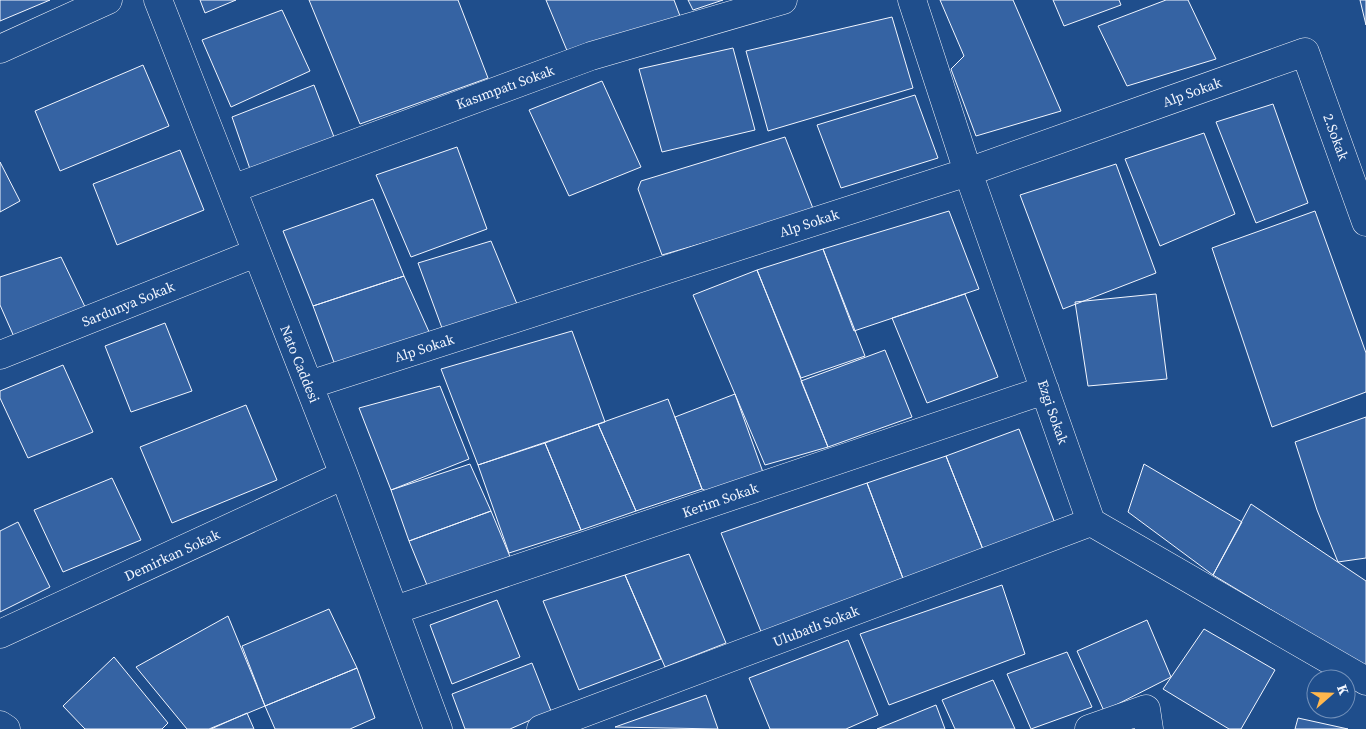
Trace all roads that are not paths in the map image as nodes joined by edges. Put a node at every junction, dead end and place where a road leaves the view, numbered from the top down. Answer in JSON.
{"nodes":[{"id":1,"x":108,"y":0,"type":"edge"},
{"id":2,"x":158,"y":0,"type":"edge"},
{"id":3,"x":783,"y":0,"type":"edge"},
{"id":4,"x":912,"y":0,"type":"edge"},
{"id":5,"x":0,"y":49,"type":"edge"},
{"id":6,"x":1306,"y":52,"type":"joint"},
{"id":7,"x":968,"y":172,"type":"junction"},
{"id":8,"x":232,"y":189,"type":"junction"},
{"id":9,"x":1366,"y":222,"type":"edge"},
{"id":10,"x":256,"y":253,"type":"junction"},
{"id":11,"x":0,"y":354,"type":"edge"},
{"id":12,"x":309,"y":385,"type":"junction"},
{"id":13,"x":1045,"y":390,"type":"junction"},
{"id":14,"x":344,"y":475,"type":"junction"},
{"id":15,"x":1091,"y":522,"type":"junction"},
{"id":16,"x":394,"y":610,"type":"junction"},
{"id":17,"x":0,"y":634,"type":"edge"},
{"id":18,"x":1366,"y":681,"type":"edge"},
{"id":19,"x":0,"y":725,"type":"edge"},
{"id":20,"x":6,"y":729,"type":"edge"},
{"id":21,"x":438,"y":729,"type":"edge"},
{"id":22,"x":541,"y":729,"type":"edge"},
{"id":23,"x":1089,"y":729,"type":"edge"},
{"id":24,"x":1149,"y":729,"type":"edge"}],
"edges":[{"from":1,"to":5,"type":"street"},
{"from":2,"to":8,"type":"street","name":"Nato Caddesi"},
{"from":3,"to":8,"type":"street","name":"Kasımpatı Sokak"},
{"from":4,"to":7,"type":"street","name":"Ezgi Sokak"},
{"from":6,"to":7,"type":"street","name":"Alp Sokak"},
{"from":6,"to":9,"type":"street","name":"2.Sokak"},
{"from":7,"to":12,"type":"street","name":"Alp Sokak"},
{"from":7,"to":13,"type":"street","name":"Ezgi Sokak"},
{"from":8,"to":10,"type":"street","name":"Nato Caddesi"},
{"from":10,"to":11,"type":"street","name":"Sardunya Sokak"},
{"from":10,"to":12,"type":"street","name":"Nato Caddesi"},
{"from":12,"to":14,"type":"street","name":"Nato Caddesi"},
{"from":13,"to":15,"type":"street","name":"Ezgi Sokak"},
{"from":13,"to":16,"type":"street","name":"Kerim Sokak"},
{"from":14,"to":16,"type":"street","name":"Nato Caddesi"},
{"from":14,"to":17,"type":"street","name":"Demirkan Sokak"},
{"from":15,"to":18,"type":"street"},
{"from":15,"to":22,"type":"street","name":"Ulubatlı Sokak"},
{"from":16,"to":21,"type":"street","name":"Nato Caddesi"},
{"from":19,"to":20,"type":"street"},
{"from":23,"to":24,"type":"street"}]}
